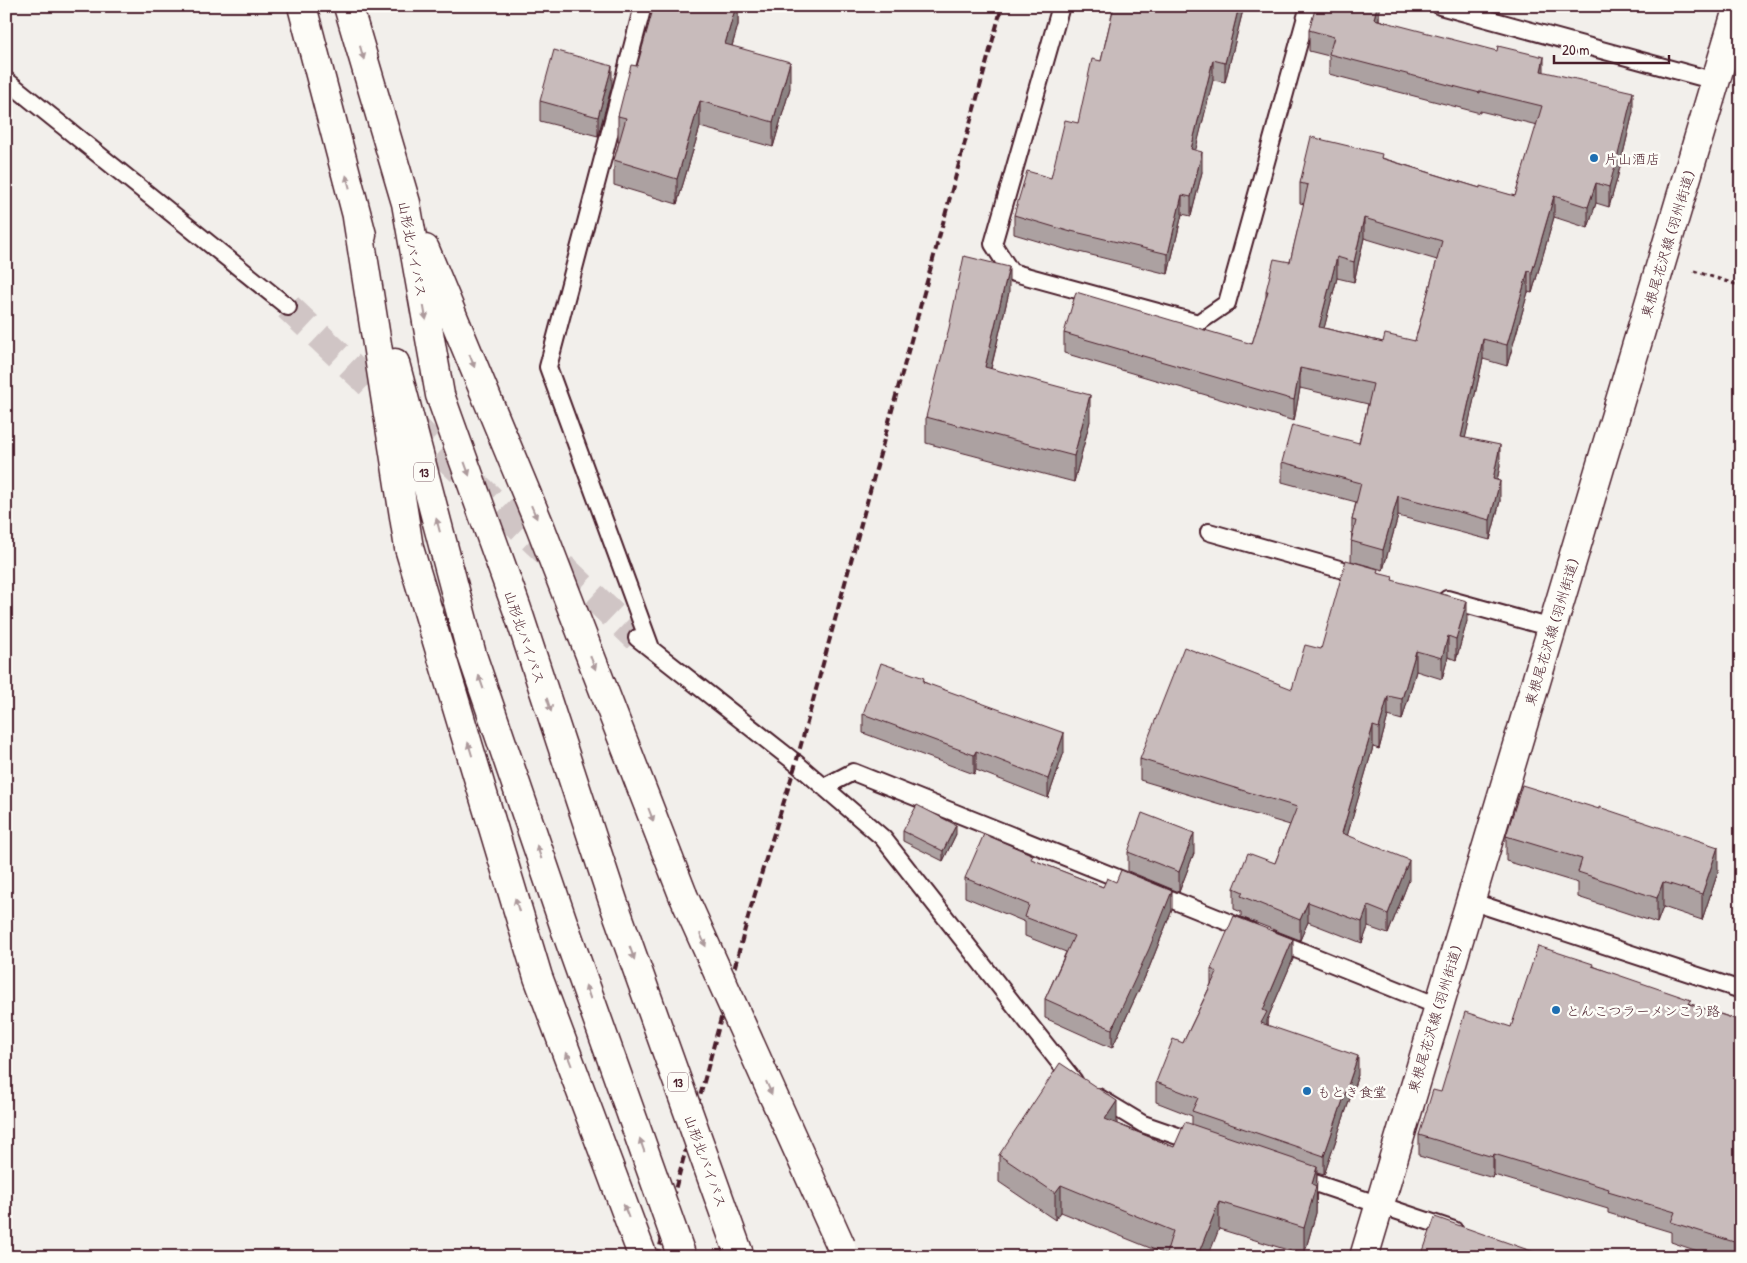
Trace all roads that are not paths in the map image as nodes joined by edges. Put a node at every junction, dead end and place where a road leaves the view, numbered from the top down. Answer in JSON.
{"nodes":[{"id":1,"x":302,"y":6,"type":"edge"},
{"id":2,"x":348,"y":6,"type":"edge"},
{"id":3,"x":643,"y":6,"type":"edge"},
{"id":4,"x":1061,"y":6,"type":"edge"},
{"id":5,"x":1310,"y":6,"type":"edge"},
{"id":6,"x":1440,"y":6,"type":"edge"},
{"id":7,"x":1738,"y":6,"type":"edge"},
{"id":8,"x":6,"y":80,"type":"edge"},
{"id":9,"x":1715,"y":81,"type":"junction"},
{"id":10,"x":406,"y":203,"type":"junction"},
{"id":11,"x":357,"y":217,"type":"junction"},
{"id":12,"x":288,"y":307,"type":"tunnel mouth"},
{"id":13,"x":1209,"y":532,"type":"dead end"},
{"id":14,"x":1381,"y":580,"type":"edge"},
{"id":15,"x":1428,"y":594,"type":"edge"},
{"id":16,"x":1552,"y":628,"type":"junction"},
{"id":17,"x":637,"y":638,"type":"tunnel mouth"},
{"id":18,"x":652,"y":650,"type":"junction"},
{"id":19,"x":824,"y":787,"type":"junction"},
{"id":20,"x":1470,"y":902,"type":"junction"},
{"id":21,"x":1741,"y":990,"type":"edge"},
{"id":22,"x":1438,"y":1006,"type":"junction"},
{"id":23,"x":1209,"y":1147,"type":"edge"},
{"id":24,"x":1285,"y":1173,"type":"edge"},
{"id":25,"x":1379,"y":1205,"type":"junction"},
{"id":26,"x":1469,"y":1235,"type":"edge"},
{"id":27,"x":843,"y":1251,"type":"edge"},
{"id":28,"x":643,"y":1257,"type":"edge"},
{"id":29,"x":682,"y":1257,"type":"edge"},
{"id":30,"x":740,"y":1257,"type":"edge"},
{"id":31,"x":1364,"y":1257,"type":"edge"}],
"edges":[{"from":11,"to":1,"type":"main road","number":"13","one_way":true},
{"from":2,"to":10,"type":"main road","name":"山形北バイパス","number":"13","one_way":true},
{"from":3,"to":18,"type":"lane"},
{"from":4,"to":5,"type":"lane"},
{"from":6,"to":9,"type":"lane"},
{"from":7,"to":9,"type":"main road","name":"東根尾花沢線 (羽州街道)"},
{"from":8,"to":12,"type":"lane"},
{"from":9,"to":16,"type":"main road","name":"東根尾花沢線 (羽州街道)"},
{"from":10,"to":27,"type":"main road","one_way":true,"bridge":true},
{"from":10,"to":30,"type":"main road","name":"山形北バイパス","number":"13","one_way":true,"bridge":true},
{"from":28,"to":11,"type":"main road","one_way":true},
{"from":29,"to":11,"type":"main road","number":"13","one_way":true,"bridge":true},
{"from":13,"to":14,"type":"lane"},
{"from":15,"to":16,"type":"lane"},
{"from":16,"to":20,"type":"main road","name":"東根尾花沢線 (羽州街道)"},
{"from":17,"to":18,"type":"lane"},
{"from":18,"to":19,"type":"lane"},
{"from":19,"to":22,"type":"lane"},
{"from":19,"to":23,"type":"lane"},
{"from":20,"to":21,"type":"lane"},
{"from":20,"to":22,"type":"main road","name":"東根尾花沢線 (羽州街道)"},
{"from":22,"to":25,"type":"main road","name":"東根尾花沢線 (羽州街道)"},
{"from":24,"to":25,"type":"lane"},
{"from":25,"to":26,"type":"lane"},
{"from":25,"to":31,"type":"main road","name":"東根尾花沢線 (羽州街道)"}]}
